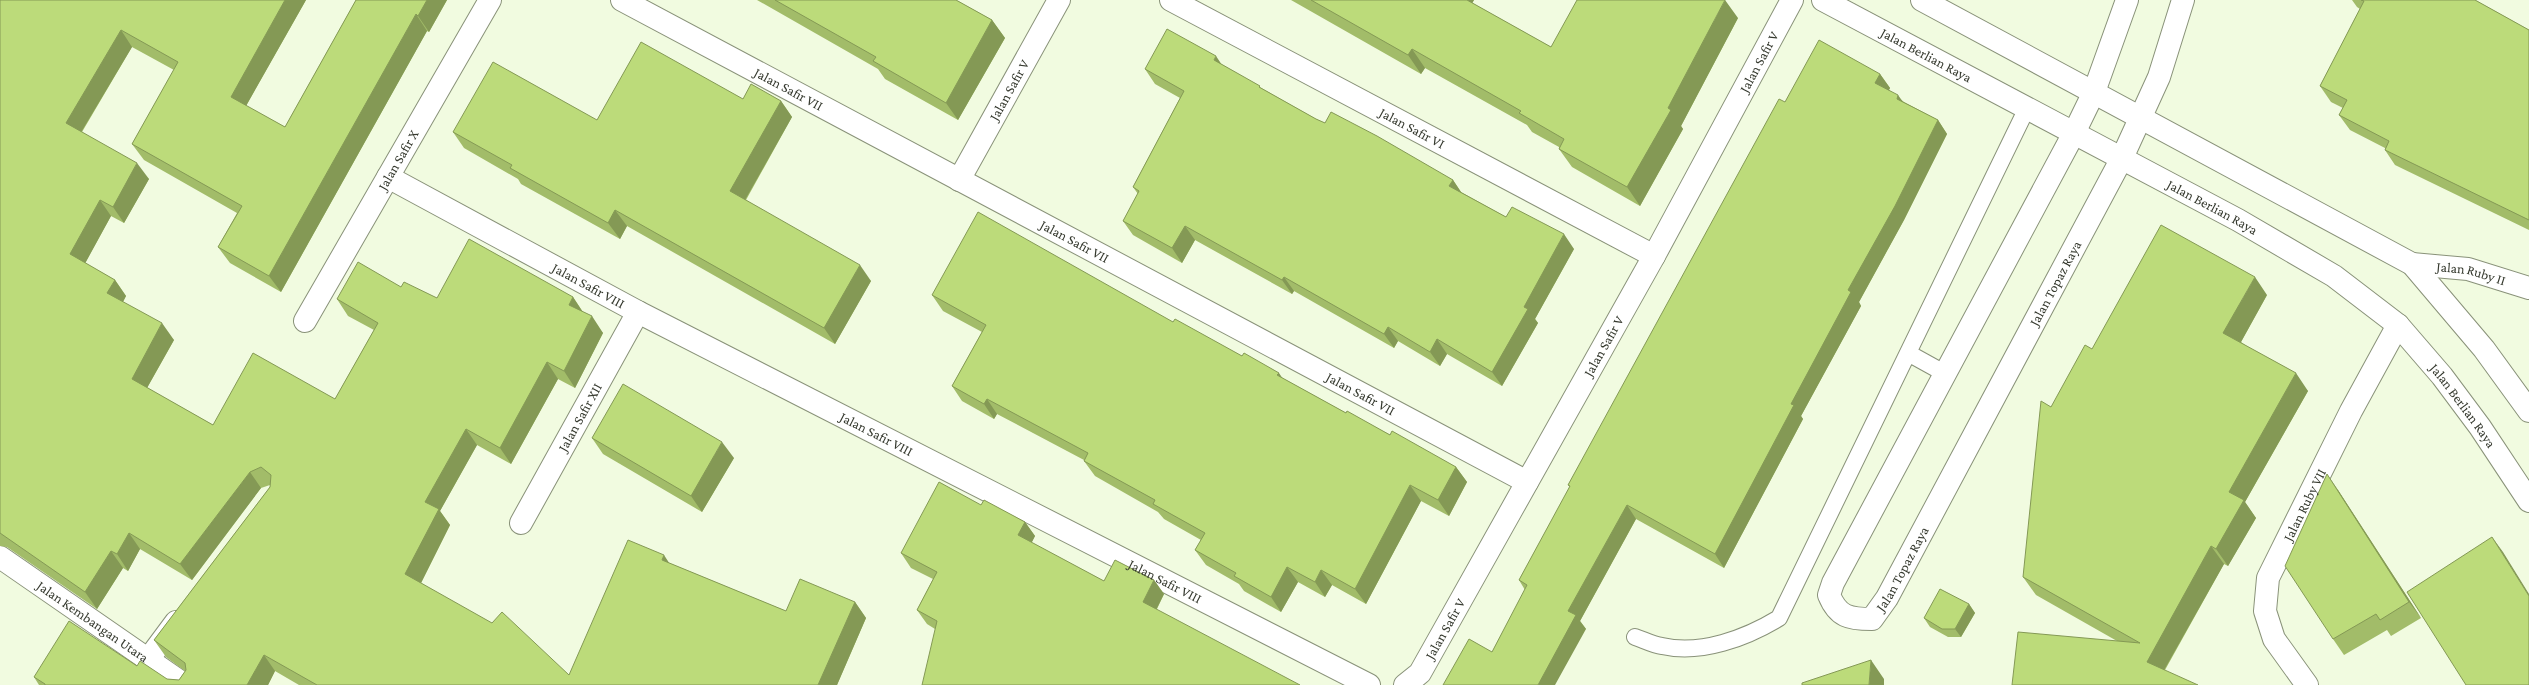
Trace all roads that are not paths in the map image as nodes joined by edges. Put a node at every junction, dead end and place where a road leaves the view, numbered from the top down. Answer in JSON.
{"nodes":[{"id":1,"x":490,"y":0,"type":"edge"},
{"id":2,"x":622,"y":0,"type":"edge"},
{"id":3,"x":1059,"y":0,"type":"edge"},
{"id":4,"x":1171,"y":0,"type":"edge"},
{"id":5,"x":1792,"y":0,"type":"edge"},
{"id":6,"x":1823,"y":0,"type":"edge"},
{"id":7,"x":1922,"y":0,"type":"edge"},
{"id":8,"x":2127,"y":0,"type":"edge"},
{"id":9,"x":2183,"y":0,"type":"edge"},
{"id":10,"x":2094,"y":92,"type":"junction"},
{"id":11,"x":2027,"y":108,"type":"junction"},
{"id":12,"x":2142,"y":117,"type":"junction"},
{"id":13,"x":2074,"y":133,"type":"junction"},
{"id":14,"x":2122,"y":158,"type":"junction"},
{"id":15,"x":388,"y":177,"type":"junction"},
{"id":16,"x":960,"y":180,"type":"junction"},
{"id":17,"x":1654,"y":256,"type":"junction"},
{"id":18,"x":2412,"y":264,"type":"junction"},
{"id":19,"x":2529,"y":288,"type":"edge"},
{"id":20,"x":638,"y":312,"type":"junction"},
{"id":21,"x":305,"y":321,"type":"dead end"},
{"id":22,"x":2398,"y":326,"type":"junction"},
{"id":23,"x":1908,"y":353,"type":"junction"},
{"id":24,"x":1946,"y":374,"type":"junction"},
{"id":25,"x":2529,"y":411,"type":"edge"},
{"id":26,"x":1527,"y":482,"type":"junction"},
{"id":27,"x":2529,"y":501,"type":"edge"},
{"id":28,"x":521,"y":523,"type":"dead end"},
{"id":29,"x":0,"y":557,"type":"edge"},
{"id":30,"x":190,"y":604,"type":"edge"},
{"id":31,"x":1635,"y":637,"type":"dead end"},
{"id":32,"x":147,"y":661,"type":"junction"},
{"id":33,"x":185,"y":685,"type":"edge"},
{"id":34,"x":1369,"y":685,"type":"edge"},
{"id":35,"x":1405,"y":685,"type":"edge"},
{"id":36,"x":2307,"y":685,"type":"edge"}],
"edges":[{"from":1,"to":15,"type":"street","name":"Jalan Safir X"},
{"from":2,"to":16,"type":"street","name":"Jalan Safir VII"},
{"from":3,"to":16,"type":"street","name":"Jalan Safir V"},
{"from":4,"to":17,"type":"street","name":"Jalan Safir VI"},
{"from":5,"to":17,"type":"street","name":"Jalan Safir V"},
{"from":6,"to":11,"type":"street","name":"Jalan Berlian Raya"},
{"from":7,"to":10,"type":"street"},
{"from":8,"to":10,"type":"street","name":"Jalan Topaz Raya"},
{"from":9,"to":12,"type":"street","name":"Jalan Topaz Raya"},
{"from":10,"to":12,"type":"street"},
{"from":10,"to":13,"type":"street","name":"Jalan Topaz Raya"},
{"from":11,"to":13,"type":"street","name":"Jalan Berlian Raya"},
{"from":11,"to":23,"type":"lane"},
{"from":12,"to":14,"type":"street","name":"Jalan Topaz Raya"},
{"from":12,"to":18,"type":"street"},
{"from":13,"to":14,"type":"street","name":"Jalan Berlian Raya"},
{"from":13,"to":24,"type":"street","name":"Jalan Topaz Raya"},
{"from":14,"to":22,"type":"street","name":"Jalan Berlian Raya"},
{"from":14,"to":24,"type":"street","name":"Jalan Topaz Raya"},
{"from":15,"to":20,"type":"street","name":"Jalan Safir VIII"},
{"from":15,"to":21,"type":"street","name":"Jalan Safir X"},
{"from":16,"to":26,"type":"street","name":"Jalan Safir VII"},
{"from":17,"to":26,"type":"street","name":"Jalan Safir V"},
{"from":18,"to":19,"type":"street","name":"Jalan Ruby II"},
{"from":18,"to":25,"type":"street"},
{"from":20,"to":28,"type":"street","name":"Jalan Safir XII"},
{"from":20,"to":34,"type":"street","name":"Jalan Safir VIII"},
{"from":22,"to":27,"type":"street","name":"Jalan Berlian Raya"},
{"from":22,"to":36,"type":"street","name":"Jalan Ruby VII"},
{"from":23,"to":24,"type":"lane"},
{"from":23,"to":31,"type":"lane"},
{"from":26,"to":35,"type":"street","name":"Jalan Safir V"},
{"from":29,"to":32,"type":"street","name":"Jalan Kembangan Utara"},
{"from":30,"to":32,"type":"street"},
{"from":32,"to":33,"type":"street","name":"Jalan Kembangan Utara"}]}
